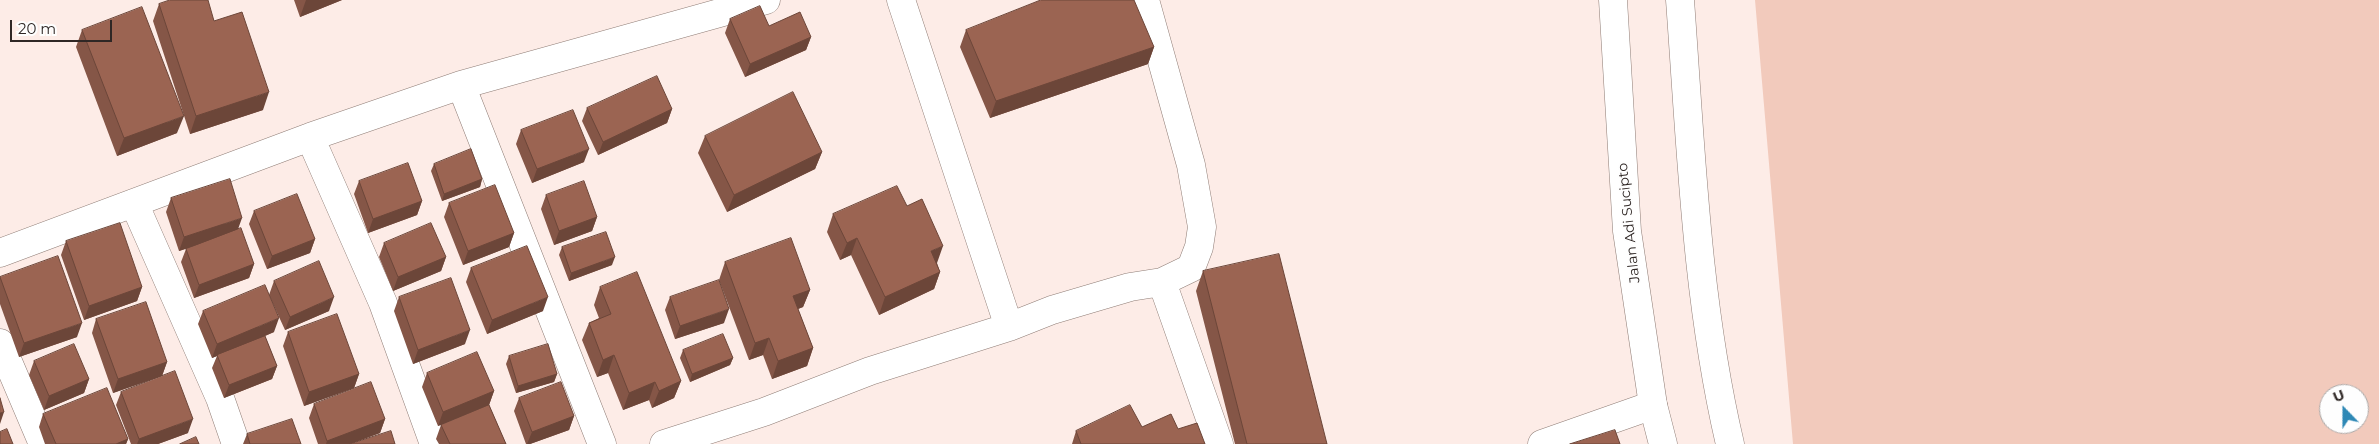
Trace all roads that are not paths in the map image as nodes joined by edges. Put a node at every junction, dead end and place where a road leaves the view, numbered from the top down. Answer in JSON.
{"nodes":[{"id":1,"x":766,"y":0,"type":"edge"},
{"id":2,"x":902,"y":0,"type":"edge"},
{"id":3,"x":1145,"y":0,"type":"edge"},
{"id":4,"x":1613,"y":0,"type":"edge"},
{"id":5,"x":1680,"y":0,"type":"edge"},
{"id":6,"x":461,"y":85,"type":"junction"},
{"id":7,"x":310,"y":137,"type":"junction"},
{"id":8,"x":134,"y":202,"type":"junction"},
{"id":9,"x":0,"y":253,"type":"edge"},
{"id":10,"x":1162,"y":282,"type":"junction"},
{"id":11,"x":1009,"y":327,"type":"junction"},
{"id":12,"x":0,"y":343,"type":"edge"},
{"id":13,"x":1653,"y":405,"type":"junction"},
{"id":14,"x":43,"y":444,"type":"edge"},
{"id":15,"x":236,"y":444,"type":"edge"},
{"id":16,"x":434,"y":444,"type":"edge"},
{"id":17,"x":602,"y":444,"type":"edge"},
{"id":18,"x":664,"y":444,"type":"edge"},
{"id":19,"x":1219,"y":444,"type":"edge"},
{"id":20,"x":1542,"y":444,"type":"edge"},
{"id":21,"x":1663,"y":444,"type":"edge"},
{"id":22,"x":1730,"y":444,"type":"edge"}],
"edges":[{"from":1,"to":6,"type":"main road"},
{"from":2,"to":11,"type":"main road"},
{"from":3,"to":10,"type":"main road"},
{"from":4,"to":13,"type":"main road","name":"Jalan Adi Sucipto"},
{"from":5,"to":22,"type":"main road"},
{"from":6,"to":7,"type":"main road"},
{"from":6,"to":17,"type":"main road"},
{"from":7,"to":8,"type":"main road"},
{"from":7,"to":16,"type":"main road"},
{"from":8,"to":9,"type":"main road"},
{"from":8,"to":15,"type":"main road"},
{"from":10,"to":11,"type":"main road"},
{"from":10,"to":19,"type":"main road"},
{"from":11,"to":18,"type":"main road"},
{"from":12,"to":14,"type":"main road"},
{"from":13,"to":20,"type":"main road"},
{"from":13,"to":21,"type":"main road","name":"Jalan Adi Sucipto"}]}
